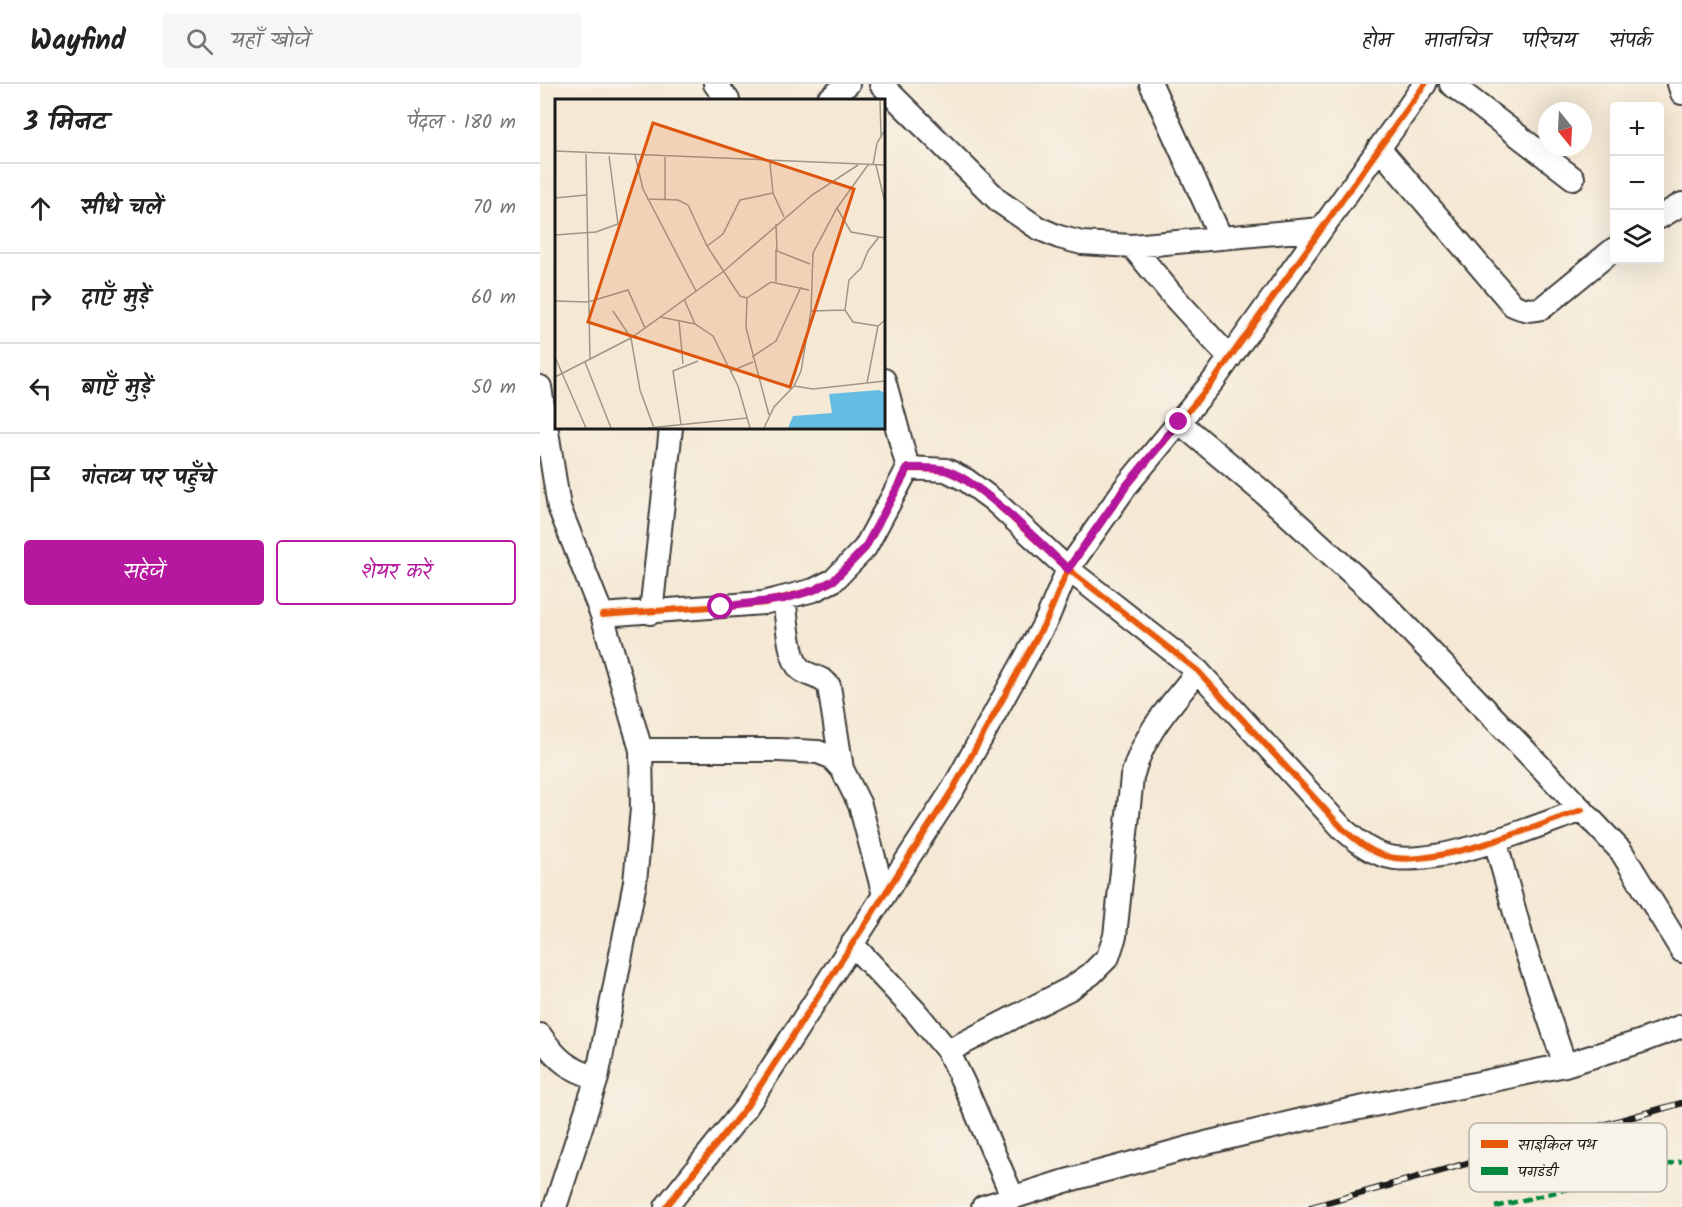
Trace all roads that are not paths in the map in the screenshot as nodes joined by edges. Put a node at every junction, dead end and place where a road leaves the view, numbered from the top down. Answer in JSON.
{"nodes":[{"id":1,"x":715,"y":84,"type":"edge"},
{"id":2,"x":848,"y":84,"type":"edge"},
{"id":3,"x":881,"y":84,"type":"edge"},
{"id":4,"x":1151,"y":84,"type":"edge"},
{"id":5,"x":1425,"y":84,"type":"edge"},
{"id":6,"x":1451,"y":84,"type":"edge"},
{"id":7,"x":1679,"y":84,"type":"edge"},
{"id":8,"x":1682,"y":93,"type":"edge"},
{"id":9,"x":727,"y":99,"type":"edge"},
{"id":10,"x":829,"y":99,"type":"edge"},
{"id":11,"x":1379,"y":148,"type":"junction"},
{"id":12,"x":1573,"y":178,"type":"dead end"},
{"id":13,"x":1682,"y":204,"type":"edge"},
{"id":14,"x":1664,"y":214,"type":"edge"},
{"id":15,"x":1321,"y":229,"type":"junction"},
{"id":16,"x":1221,"y":238,"type":"junction"},
{"id":17,"x":1132,"y":246,"type":"junction"},
{"id":18,"x":1610,"y":252,"type":"edge"},
{"id":19,"x":1230,"y":358,"type":"junction"},
{"id":20,"x":885,"y":384,"type":"edge"},
{"id":21,"x":540,"y":387,"type":"edge"},
{"id":22,"x":1179,"y":422,"type":"junction"},
{"id":23,"x":671,"y":429,"type":"edge"},
{"id":24,"x":908,"y":468,"type":"junction"},
{"id":25,"x":550,"y":510,"type":"edge"},
{"id":26,"x":1068,"y":569,"type":"junction"},
{"id":27,"x":784,"y":599,"type":"junction"},
{"id":28,"x":651,"y":613,"type":"junction"},
{"id":29,"x":602,"y":615,"type":"junction"},
{"id":30,"x":1198,"y":671,"type":"junction"},
{"id":31,"x":641,"y":750,"type":"junction"},
{"id":32,"x":842,"y":769,"type":"junction"},
{"id":33,"x":1582,"y":810,"type":"junction"},
{"id":34,"x":1495,"y":840,"type":"junction"},
{"id":35,"x":884,"y":895,"type":"junction"},
{"id":36,"x":852,"y":944,"type":"junction"},
{"id":37,"x":1682,"y":951,"type":"edge"},
{"id":38,"x":1682,"y":1026,"type":"edge"},
{"id":39,"x":540,"y":1035,"type":"edge"},
{"id":40,"x":948,"y":1051,"type":"junction"},
{"id":41,"x":1564,"y":1065,"type":"junction"},
{"id":42,"x":597,"y":1078,"type":"junction"},
{"id":43,"x":1013,"y":1198,"type":"junction"},
{"id":44,"x":555,"y":1207,"type":"edge"},
{"id":45,"x":666,"y":1207,"type":"edge"},
{"id":46,"x":983,"y":1207,"type":"edge"}],
"edges":[{"from":1,"to":9,"type":"street"},
{"from":2,"to":10,"type":"street"},
{"from":3,"to":17,"type":"street"},
{"from":4,"to":16,"type":"street"},
{"from":5,"to":11,"type":"street"},
{"from":6,"to":12,"type":"street"},
{"from":7,"to":8,"type":"street"},
{"from":11,"to":15,"type":"street"},
{"from":11,"to":18,"type":"street"},
{"from":13,"to":14,"type":"street"},
{"from":15,"to":16,"type":"street"},
{"from":15,"to":19,"type":"street"},
{"from":16,"to":17,"type":"street"},
{"from":17,"to":19,"type":"street"},
{"from":19,"to":22,"type":"street"},
{"from":20,"to":24,"type":"street"},
{"from":21,"to":25,"type":"street"},
{"from":22,"to":26,"type":"street"},
{"from":22,"to":33,"type":"street"},
{"from":23,"to":28,"type":"street"},
{"from":24,"to":26,"type":"street"},
{"from":24,"to":27,"type":"street"},
{"from":25,"to":29,"type":"street"},
{"from":26,"to":30,"type":"street"},
{"from":26,"to":35,"type":"street"},
{"from":27,"to":28,"type":"street"},
{"from":27,"to":32,"type":"street"},
{"from":28,"to":29,"type":"street"},
{"from":29,"to":31,"type":"street"},
{"from":30,"to":34,"type":"street"},
{"from":30,"to":40,"type":"street"},
{"from":31,"to":32,"type":"street"},
{"from":31,"to":42,"type":"street"},
{"from":32,"to":35,"type":"street"},
{"from":33,"to":34,"type":"street"},
{"from":33,"to":37,"type":"street"},
{"from":34,"to":41,"type":"street"},
{"from":35,"to":36,"type":"street"},
{"from":36,"to":40,"type":"street"},
{"from":36,"to":45,"type":"street"},
{"from":38,"to":41,"type":"street"},
{"from":39,"to":42,"type":"street"},
{"from":40,"to":43,"type":"street"},
{"from":41,"to":43,"type":"street"},
{"from":42,"to":44,"type":"street"},
{"from":43,"to":46,"type":"street"}]}
